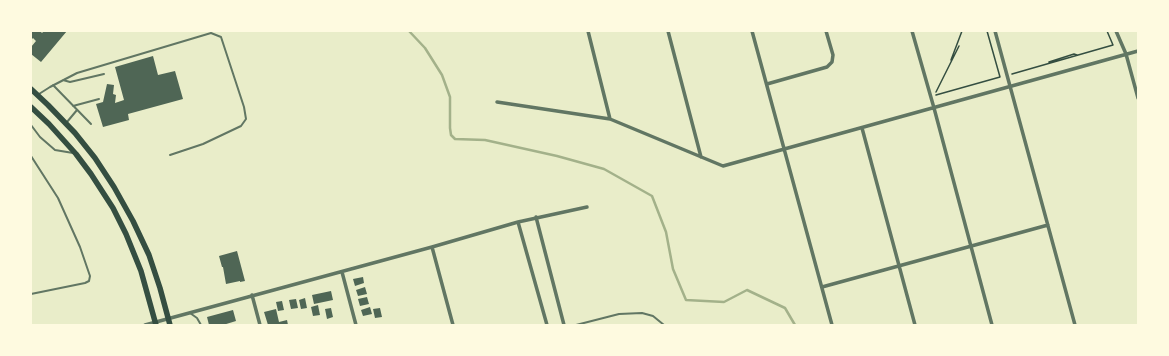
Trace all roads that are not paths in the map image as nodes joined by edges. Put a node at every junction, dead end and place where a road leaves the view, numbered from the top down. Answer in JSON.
{"nodes":[{"id":1,"x":588,"y":31,"type":"edge"},
{"id":2,"x":668,"y":31,"type":"edge"},
{"id":3,"x":752,"y":31,"type":"edge"},
{"id":4,"x":826,"y":31,"type":"edge"},
{"id":5,"x":912,"y":31,"type":"edge"},
{"id":6,"x":995,"y":31,"type":"edge"},
{"id":7,"x":1116,"y":31,"type":"edge"},
{"id":8,"x":1138,"y":51,"type":"edge"},
{"id":9,"x":1126,"y":54,"type":"junction"},
{"id":10,"x":104,"y":74,"type":"dead end"},
{"id":11,"x":62,"y":80,"type":"junction"},
{"id":12,"x":767,"y":84,"type":"junction"},
{"id":13,"x":53,"y":85,"type":"junction"},
{"id":14,"x":1009,"y":87,"type":"junction"},
{"id":15,"x":31,"y":89,"type":"edge"},
{"id":16,"x":38,"y":95,"type":"junction"},
{"id":17,"x":1138,"y":98,"type":"edge"},
{"id":18,"x":99,"y":99,"type":"dead end"},
{"id":19,"x":497,"y":102,"type":"dead end"},
{"id":20,"x":73,"y":106,"type":"junction"},
{"id":21,"x":31,"y":107,"type":"edge"},
{"id":22,"x":934,"y":108,"type":"junction"},
{"id":23,"x":77,"y":110,"type":"junction"},
{"id":24,"x":610,"y":119,"type":"junction"},
{"id":25,"x":66,"y":123,"type":"junction"},
{"id":26,"x":91,"y":124,"type":"dead end"},
{"id":27,"x":31,"y":125,"type":"edge"},
{"id":28,"x":862,"y":128,"type":"junction"},
{"id":29,"x":784,"y":149,"type":"junction"},
{"id":30,"x":76,"y":154,"type":"junction"},
{"id":31,"x":31,"y":156,"type":"edge"},
{"id":32,"x":170,"y":156,"type":"dead end"},
{"id":33,"x":701,"y":157,"type":"junction"},
{"id":34,"x":587,"y":207,"type":"dead end"},
{"id":35,"x":536,"y":217,"type":"junction"},
{"id":36,"x":518,"y":222,"type":"junction"},
{"id":37,"x":1048,"y":225,"type":"junction"},
{"id":38,"x":971,"y":246,"type":"junction"},
{"id":39,"x":432,"y":247,"type":"junction"},
{"id":40,"x":900,"y":266,"type":"junction"},
{"id":41,"x":342,"y":272,"type":"junction"},
{"id":42,"x":822,"y":287,"type":"junction"},
{"id":43,"x":31,"y":294,"type":"edge"},
{"id":44,"x":252,"y":296,"type":"junction"},
{"id":45,"x":190,"y":313,"type":"junction"},
{"id":46,"x":168,"y":319,"type":"junction"},
{"id":47,"x":156,"y":324,"type":"edge"},
{"id":48,"x":95,"y":325,"type":"edge"},
{"id":49,"x":101,"y":325,"type":"edge"},
{"id":50,"x":146,"y":325,"type":"edge"},
{"id":51,"x":170,"y":325,"type":"edge"},
{"id":52,"x":201,"y":325,"type":"edge"},
{"id":53,"x":260,"y":325,"type":"edge"},
{"id":54,"x":356,"y":325,"type":"edge"},
{"id":55,"x":453,"y":325,"type":"edge"},
{"id":56,"x":547,"y":325,"type":"edge"},
{"id":57,"x":564,"y":325,"type":"edge"},
{"id":58,"x":576,"y":325,"type":"edge"},
{"id":59,"x":664,"y":325,"type":"edge"},
{"id":60,"x":832,"y":325,"type":"edge"},
{"id":61,"x":914,"y":325,"type":"edge"},
{"id":62,"x":992,"y":325,"type":"edge"},
{"id":63,"x":1075,"y":325,"type":"edge"}],
"edges":[{"from":1,"to":24,"type":"street"},
{"from":2,"to":33,"type":"street"},
{"from":3,"to":12,"type":"street"},
{"from":4,"to":12,"type":"street"},
{"from":5,"to":22,"type":"street"},
{"from":6,"to":14,"type":"street"},
{"from":7,"to":9,"type":"street"},
{"from":8,"to":9,"type":"street"},
{"from":9,"to":14,"type":"street"},
{"from":9,"to":17,"type":"street"},
{"from":10,"to":11,"type":"lane"},
{"from":11,"to":13,"type":"lane"},
{"from":11,"to":32,"type":"lane"},
{"from":12,"to":29,"type":"street"},
{"from":13,"to":16,"type":"lane"},
{"from":13,"to":20,"type":"lane"},
{"from":14,"to":22,"type":"street"},
{"from":14,"to":37,"type":"street"},
{"from":15,"to":16,"type":"main road"},
{"from":16,"to":25,"type":"main road"},
{"from":18,"to":20,"type":"lane"},
{"from":19,"to":24,"type":"street"},
{"from":20,"to":23,"type":"lane"},
{"from":21,"to":30,"type":"main road"},
{"from":22,"to":28,"type":"street"},
{"from":22,"to":38,"type":"street"},
{"from":23,"to":25,"type":"lane"},
{"from":23,"to":26,"type":"lane"},
{"from":24,"to":33,"type":"street"},
{"from":25,"to":46,"type":"main road"},
{"from":27,"to":30,"type":"lane"},
{"from":28,"to":29,"type":"street"},
{"from":28,"to":40,"type":"street"},
{"from":29,"to":33,"type":"street"},
{"from":29,"to":42,"type":"street"},
{"from":30,"to":47,"type":"main road"},
{"from":31,"to":43,"type":"lane"},
{"from":34,"to":35,"type":"street"},
{"from":35,"to":36,"type":"street"},
{"from":35,"to":57,"type":"street"},
{"from":36,"to":39,"type":"street"},
{"from":36,"to":56,"type":"street"},
{"from":37,"to":38,"type":"street"},
{"from":37,"to":63,"type":"street"},
{"from":38,"to":40,"type":"street"},
{"from":38,"to":62,"type":"street"},
{"from":39,"to":41,"type":"street"},
{"from":39,"to":55,"type":"street"},
{"from":40,"to":42,"type":"street"},
{"from":40,"to":61,"type":"street"},
{"from":41,"to":44,"type":"street"},
{"from":41,"to":54,"type":"street"},
{"from":42,"to":60,"type":"street"},
{"from":44,"to":45,"type":"street"},
{"from":44,"to":53,"type":"street"},
{"from":45,"to":46,"type":"street"},
{"from":45,"to":52,"type":"lane"},
{"from":46,"to":47,"type":"street"},
{"from":46,"to":51,"type":"main road"},
{"from":47,"to":50,"type":"street"},
{"from":48,"to":49,"type":"lane"},
{"from":58,"to":59,"type":"lane"}]}
